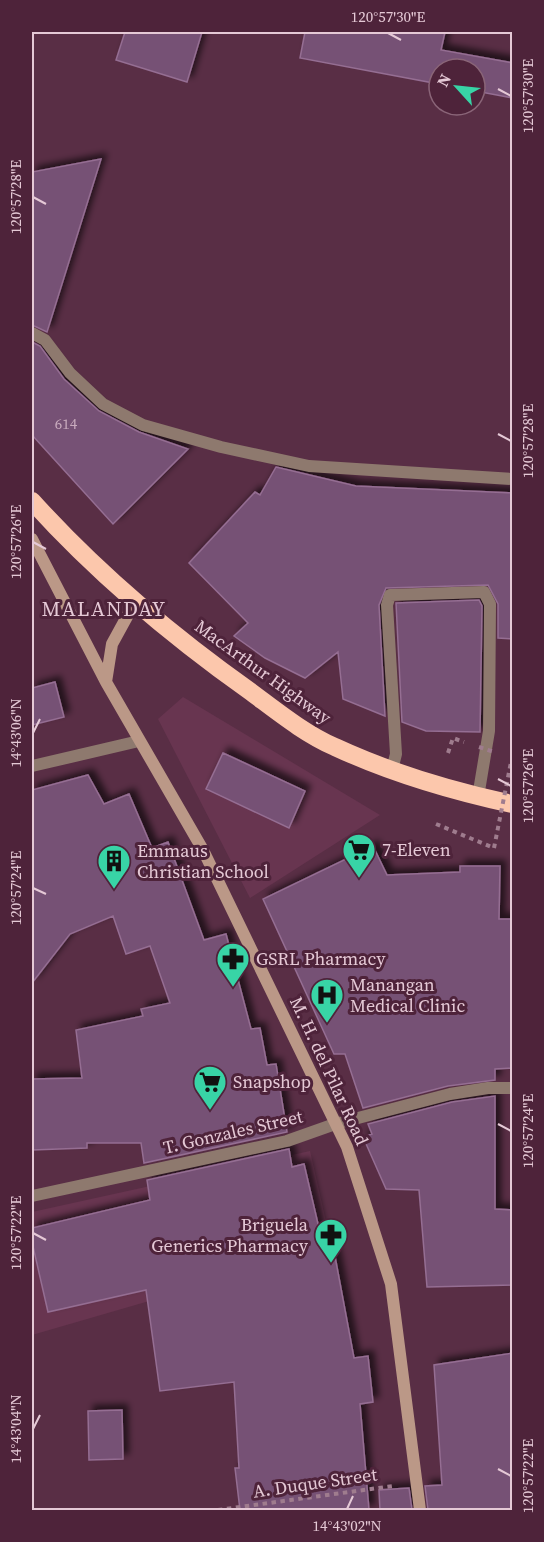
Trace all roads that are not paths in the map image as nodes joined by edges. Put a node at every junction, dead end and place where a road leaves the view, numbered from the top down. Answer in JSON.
{"nodes":[{"id":1,"x":32,"y":333,"type":"edge"},
{"id":2,"x":513,"y":479,"type":"edge"},
{"id":3,"x":32,"y":501,"type":"edge"},
{"id":4,"x":32,"y":539,"type":"edge"},
{"id":5,"x":135,"y":603,"type":"junction"},
{"id":6,"x":106,"y":682,"type":"junction"},
{"id":7,"x":139,"y":741,"type":"junction"},
{"id":8,"x":32,"y":766,"type":"edge"},
{"id":9,"x":392,"y":770,"type":"junction"},
{"id":10,"x":478,"y":797,"type":"junction"},
{"id":11,"x":513,"y":804,"type":"edge"},
{"id":12,"x":513,"y":1088,"type":"edge"},
{"id":13,"x":335,"y":1124,"type":"junction"},
{"id":14,"x":32,"y":1196,"type":"edge"},
{"id":15,"x":420,"y":1510,"type":"edge"}],
"edges":[{"from":1,"to":2,"type":"street"},
{"from":3,"to":5,"type":"highway","name":"MacArthur Highway"},
{"from":4,"to":6,"type":"main road","name":"M. H. del Pilar Road"},
{"from":5,"to":6,"type":"main road"},
{"from":5,"to":9,"type":"highway","name":"MacArthur Highway"},
{"from":6,"to":7,"type":"main road","name":"M. H. del Pilar Road"},
{"from":7,"to":8,"type":"street"},
{"from":7,"to":13,"type":"main road","name":"M. H. del Pilar Road"},
{"from":9,"to":10,"type":"highway","name":"MacArthur Highway"},
{"from":9,"to":10,"type":"street"},
{"from":10,"to":11,"type":"highway","name":"MacArthur Highway"},
{"from":12,"to":13,"type":"street","name":"T. Gonzales Street"},
{"from":13,"to":14,"type":"street","name":"T. Gonzales Street"},
{"from":13,"to":15,"type":"main road","name":"M. H. del Pilar Road"}]}
